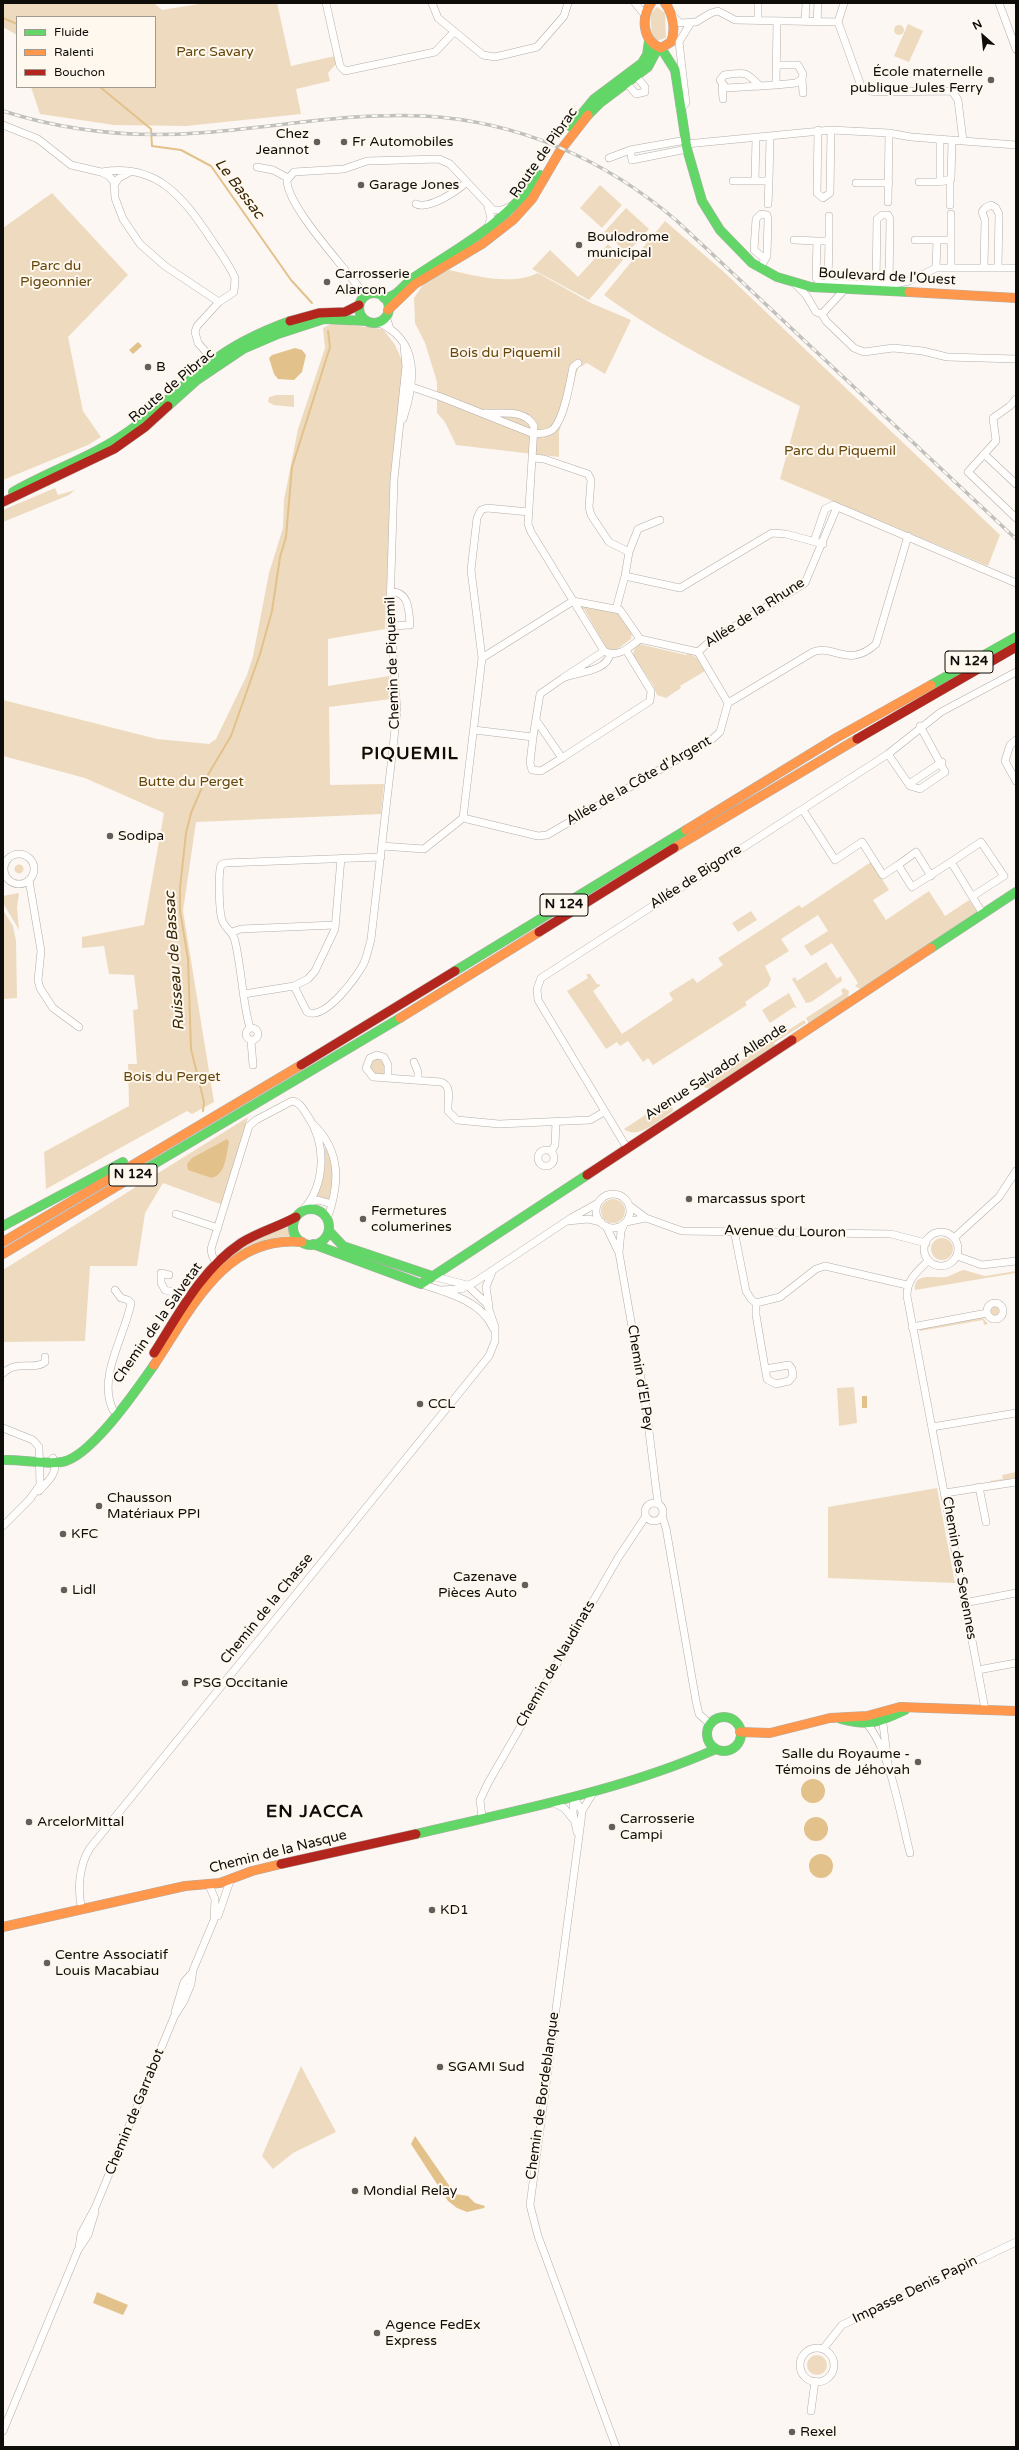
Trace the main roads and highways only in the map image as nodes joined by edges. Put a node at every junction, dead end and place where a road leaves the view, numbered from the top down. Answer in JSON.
{"nodes":[{"id":1,"x":650,"y":4,"type":"edge"},
{"id":2,"x":668,"y":6,"type":"edge"},
{"id":3,"x":649,"y":41,"type":"junction"},
{"id":4,"x":662,"y":50,"type":"junction"},
{"id":5,"x":503,"y":224,"type":"junction"},
{"id":6,"x":384,"y":298,"type":"junction"},
{"id":7,"x":1016,"y":298,"type":"edge"},
{"id":8,"x":359,"y":305,"type":"junction"},
{"id":9,"x":387,"y":313,"type":"junction"},
{"id":10,"x":366,"y":321,"type":"junction"},
{"id":11,"x":215,"y":362,"type":"junction"},
{"id":12,"x":3,"y":497,"type":"edge"},
{"id":13,"x":3,"y":502,"type":"edge"},
{"id":14,"x":1016,"y":636,"type":"edge"},
{"id":15,"x":1015,"y":648,"type":"edge"},
{"id":16,"x":1016,"y":892,"type":"edge"},
{"id":17,"x":205,"y":1122,"type":"junction"},
{"id":18,"x":299,"y":1214,"type":"junction"},
{"id":19,"x":3,"y":1226,"type":"edge"},
{"id":20,"x":329,"y":1231,"type":"junction"},
{"id":21,"x":3,"y":1242,"type":"edge"},
{"id":22,"x":302,"y":1242,"type":"junction"},
{"id":23,"x":314,"y":1244,"type":"junction"},
{"id":24,"x":3,"y":1254,"type":"edge"},
{"id":25,"x":229,"y":1258,"type":"junction"},
{"id":26,"x":432,"y":1276,"type":"junction"},
{"id":27,"x":3,"y":1453,"type":"edge"},
{"id":28,"x":18,"y":1458,"type":"junction"},
{"id":29,"x":3,"y":1460,"type":"edge"},
{"id":30,"x":55,"y":1460,"type":"junction"},
{"id":31,"x":918,"y":1708,"type":"junction"},
{"id":32,"x":1016,"y":1711,"type":"edge"},
{"id":33,"x":833,"y":1717,"type":"junction"},
{"id":34,"x":740,"y":1732,"type":"junction"},
{"id":35,"x":708,"y":1738,"type":"junction"},
{"id":36,"x":716,"y":1749,"type":"junction"},
{"id":37,"x":697,"y":1757,"type":"junction"},
{"id":38,"x":3,"y":1927,"type":"edge"}],
"edges":[{"from":1,"to":3,"type":"main road"},
{"from":2,"to":4,"type":"main road"},
{"from":3,"to":4,"type":"main road"},
{"from":3,"to":5,"type":"main road","name":"Route de Pibrac"},
{"from":4,"to":5,"type":"main road","name":"Route de Pibrac"},
{"from":4,"to":7,"type":"main road","name":"Boulevard de l'Ouest"},
{"from":5,"to":6,"type":"main road","name":"Route de Pibrac"},
{"from":5,"to":9,"type":"main road","name":"Route de Pibrac"},
{"from":6,"to":8,"type":"main road"},
{"from":6,"to":9,"type":"main road"},
{"from":8,"to":10,"type":"main road"},
{"from":8,"to":11,"type":"main road","name":"Route de Pibrac"},
{"from":9,"to":10,"type":"main road"},
{"from":10,"to":11,"type":"main road","name":"Route de Pibrac"},
{"from":11,"to":12,"type":"main road","name":"Route de Pibrac"},
{"from":11,"to":13,"type":"main road","name":"Route de Pibrac"},
{"from":14,"to":17,"type":"main road","number":"N 124"},
{"from":15,"to":24,"type":"main road","number":"N 124"},
{"from":16,"to":26,"type":"main road","name":"Avenue Salvador Allende"},
{"from":17,"to":19,"type":"main road"},
{"from":17,"to":21,"type":"main road","number":"N 124"},
{"from":18,"to":20,"type":"main road"},
{"from":18,"to":22,"type":"main road"},
{"from":18,"to":25,"type":"main road","name":"Chemin de la Salvetat"},
{"from":20,"to":23,"type":"main road"},
{"from":20,"to":26,"type":"main road"},
{"from":22,"to":23,"type":"main road"},
{"from":22,"to":25,"type":"main road","name":"Chemin de la Salvetat"},
{"from":23,"to":26,"type":"main road"},
{"from":25,"to":30,"type":"main road","name":"Chemin de la Salvetat"},
{"from":25,"to":30,"type":"main road","name":"Chemin de la Salvetat"},
{"from":27,"to":28,"type":"main road","name":"Chemin de la Salvetat"},
{"from":28,"to":29,"type":"main road","name":"Chemin de la Salvetat"},
{"from":28,"to":30,"type":"main road","name":"Chemin de la Salvetat"},
{"from":31,"to":32,"type":"main road"},
{"from":31,"to":33,"type":"main road"},
{"from":31,"to":33,"type":"main road"},
{"from":33,"to":34,"type":"main road"},
{"from":34,"to":35,"type":"main road"},
{"from":34,"to":36,"type":"main road"},
{"from":35,"to":36,"type":"main road"},
{"from":35,"to":37,"type":"main road"},
{"from":36,"to":37,"type":"main road","name":"Chemin de la Nasque"},
{"from":37,"to":38,"type":"main road","name":"Chemin de la Nasque"}]}
